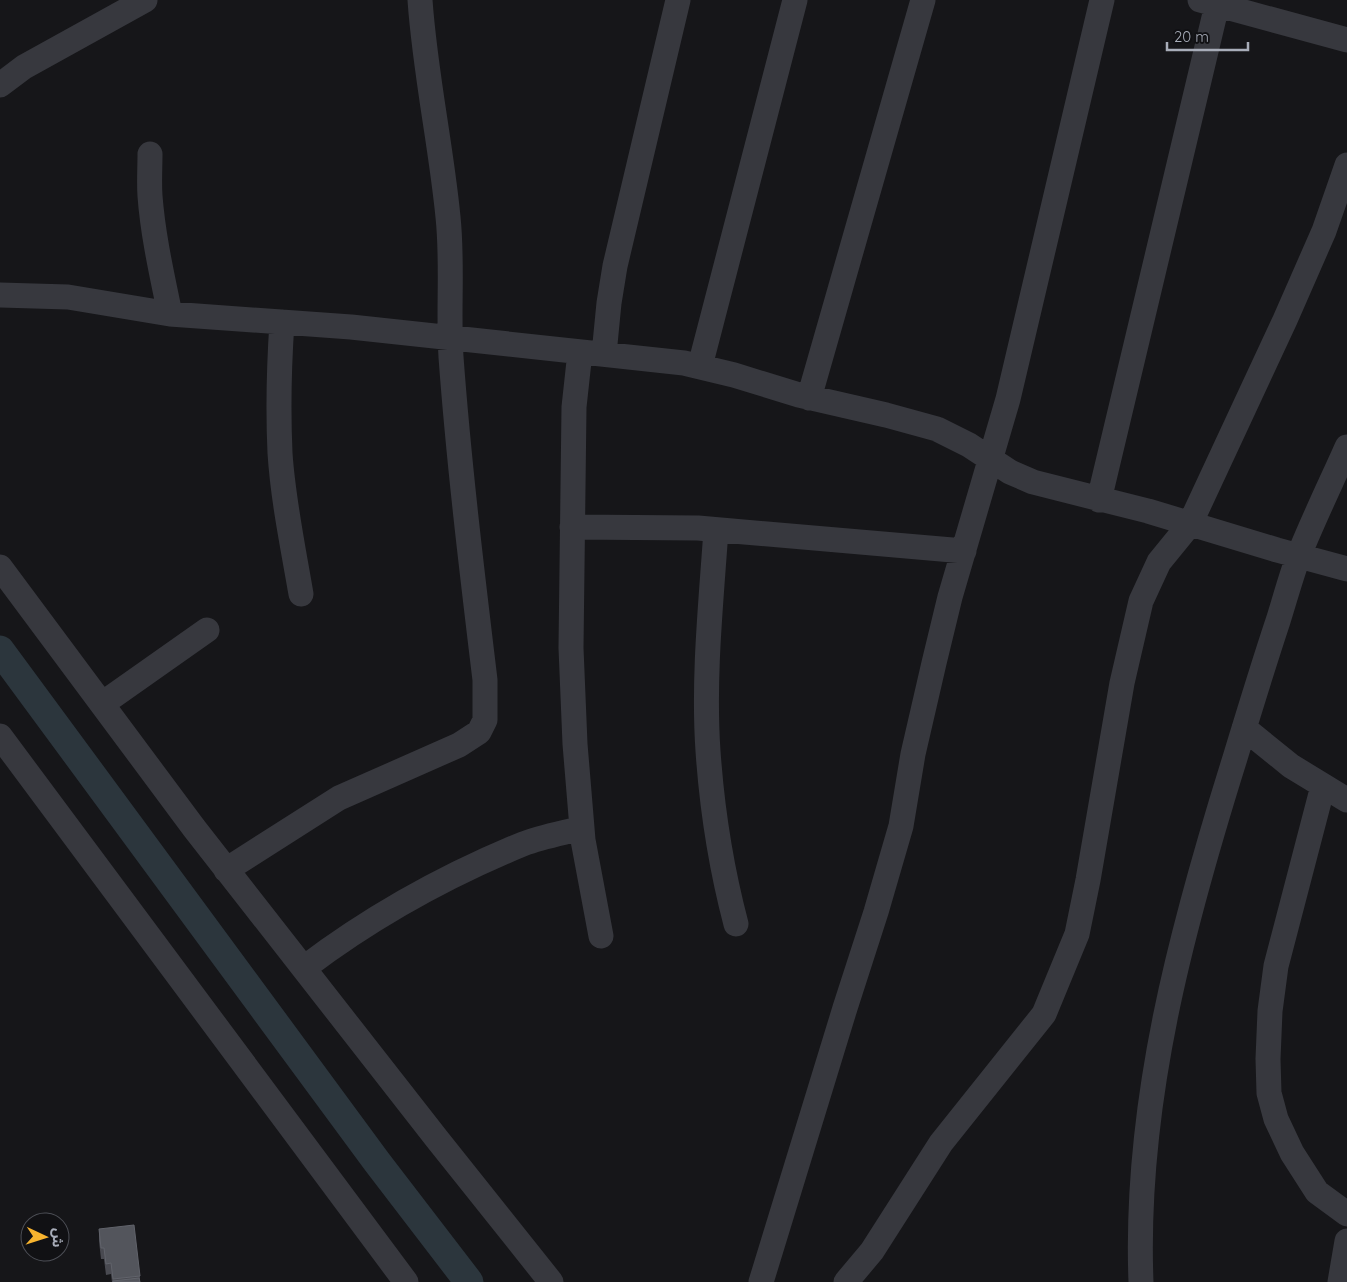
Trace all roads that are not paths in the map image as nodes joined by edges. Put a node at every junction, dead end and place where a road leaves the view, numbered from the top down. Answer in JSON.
{"nodes":[{"id":1,"x":145,"y":0,"type":"edge"},
{"id":2,"x":420,"y":0,"type":"edge"},
{"id":3,"x":678,"y":0,"type":"edge"},
{"id":4,"x":795,"y":0,"type":"edge"},
{"id":5,"x":923,"y":0,"type":"edge"},
{"id":6,"x":1102,"y":0,"type":"edge"},
{"id":7,"x":1208,"y":2,"type":"edge"},
{"id":8,"x":1347,"y":40,"type":"edge"},
{"id":9,"x":0,"y":85,"type":"edge"},
{"id":10,"x":150,"y":154,"type":"dead end"},
{"id":11,"x":1347,"y":165,"type":"edge"},
{"id":12,"x":0,"y":295,"type":"edge"},
{"id":13,"x":170,"y":314,"type":"junction"},
{"id":14,"x":282,"y":322,"type":"junction"},
{"id":15,"x":450,"y":338,"type":"junction"},
{"id":16,"x":580,"y":352,"type":"junction"},
{"id":17,"x":604,"y":354,"type":"junction"},
{"id":18,"x":700,"y":366,"type":"junction"},
{"id":19,"x":809,"y":398,"type":"junction"},
{"id":20,"x":1347,"y":447,"type":"edge"},
{"id":21,"x":991,"y":458,"type":"junction"},
{"id":22,"x":1099,"y":500,"type":"junction"},
{"id":23,"x":1190,"y":524,"type":"junction"},
{"id":24,"x":572,"y":527,"type":"junction"},
{"id":25,"x":716,"y":530,"type":"junction"},
{"id":26,"x":964,"y":551,"type":"junction"},
{"id":27,"x":1299,"y":556,"type":"junction"},
{"id":28,"x":0,"y":567,"type":"edge"},
{"id":29,"x":1347,"y":569,"type":"edge"},
{"id":30,"x":301,"y":594,"type":"dead end"},
{"id":31,"x":207,"y":630,"type":"dead end"},
{"id":32,"x":102,"y":704,"type":"junction"},
{"id":33,"x":1244,"y":728,"type":"junction"},
{"id":34,"x":0,"y":736,"type":"edge"},
{"id":35,"x":1323,"y":786,"type":"junction"},
{"id":36,"x":1347,"y":800,"type":"edge"},
{"id":37,"x":582,"y":828,"type":"junction"},
{"id":38,"x":226,"y":870,"type":"junction"},
{"id":39,"x":736,"y":924,"type":"dead end"},
{"id":40,"x":601,"y":936,"type":"dead end"},
{"id":41,"x":304,"y":968,"type":"junction"},
{"id":42,"x":1347,"y":1214,"type":"edge"},
{"id":43,"x":1347,"y":1241,"type":"edge"},
{"id":44,"x":406,"y":1282,"type":"edge"},
{"id":45,"x":551,"y":1282,"type":"edge"},
{"id":46,"x":761,"y":1282,"type":"edge"},
{"id":47,"x":846,"y":1282,"type":"edge"},
{"id":48,"x":1141,"y":1282,"type":"edge"},
{"id":49,"x":1340,"y":1282,"type":"edge"}],
"edges":[{"from":1,"to":9,"type":"street"},
{"from":2,"to":15,"type":"street"},
{"from":3,"to":17,"type":"street"},
{"from":4,"to":18,"type":"street"},
{"from":5,"to":19,"type":"street"},
{"from":6,"to":21,"type":"street"},
{"from":7,"to":8,"type":"street"},
{"from":7,"to":22,"type":"street"},
{"from":10,"to":13,"type":"street"},
{"from":11,"to":23,"type":"street"},
{"from":12,"to":13,"type":"street"},
{"from":13,"to":14,"type":"street"},
{"from":14,"to":15,"type":"street"},
{"from":14,"to":30,"type":"street"},
{"from":15,"to":16,"type":"street"},
{"from":15,"to":38,"type":"street"},
{"from":16,"to":17,"type":"street"},
{"from":16,"to":24,"type":"street"},
{"from":17,"to":18,"type":"street"},
{"from":18,"to":19,"type":"street"},
{"from":19,"to":21,"type":"street"},
{"from":20,"to":27,"type":"street"},
{"from":21,"to":22,"type":"street"},
{"from":21,"to":26,"type":"street"},
{"from":22,"to":23,"type":"street"},
{"from":23,"to":27,"type":"street"},
{"from":23,"to":47,"type":"street"},
{"from":24,"to":25,"type":"street"},
{"from":24,"to":37,"type":"street"},
{"from":25,"to":26,"type":"street"},
{"from":25,"to":39,"type":"street"},
{"from":26,"to":46,"type":"street"},
{"from":27,"to":29,"type":"street"},
{"from":27,"to":33,"type":"street"},
{"from":28,"to":32,"type":"street"},
{"from":31,"to":32,"type":"street"},
{"from":32,"to":38,"type":"street"},
{"from":33,"to":35,"type":"street"},
{"from":33,"to":48,"type":"street"},
{"from":34,"to":44,"type":"street"},
{"from":35,"to":36,"type":"street"},
{"from":35,"to":42,"type":"street"},
{"from":37,"to":40,"type":"street"},
{"from":37,"to":41,"type":"street"},
{"from":38,"to":41,"type":"street"},
{"from":41,"to":45,"type":"street"},
{"from":43,"to":49,"type":"street"}]}
